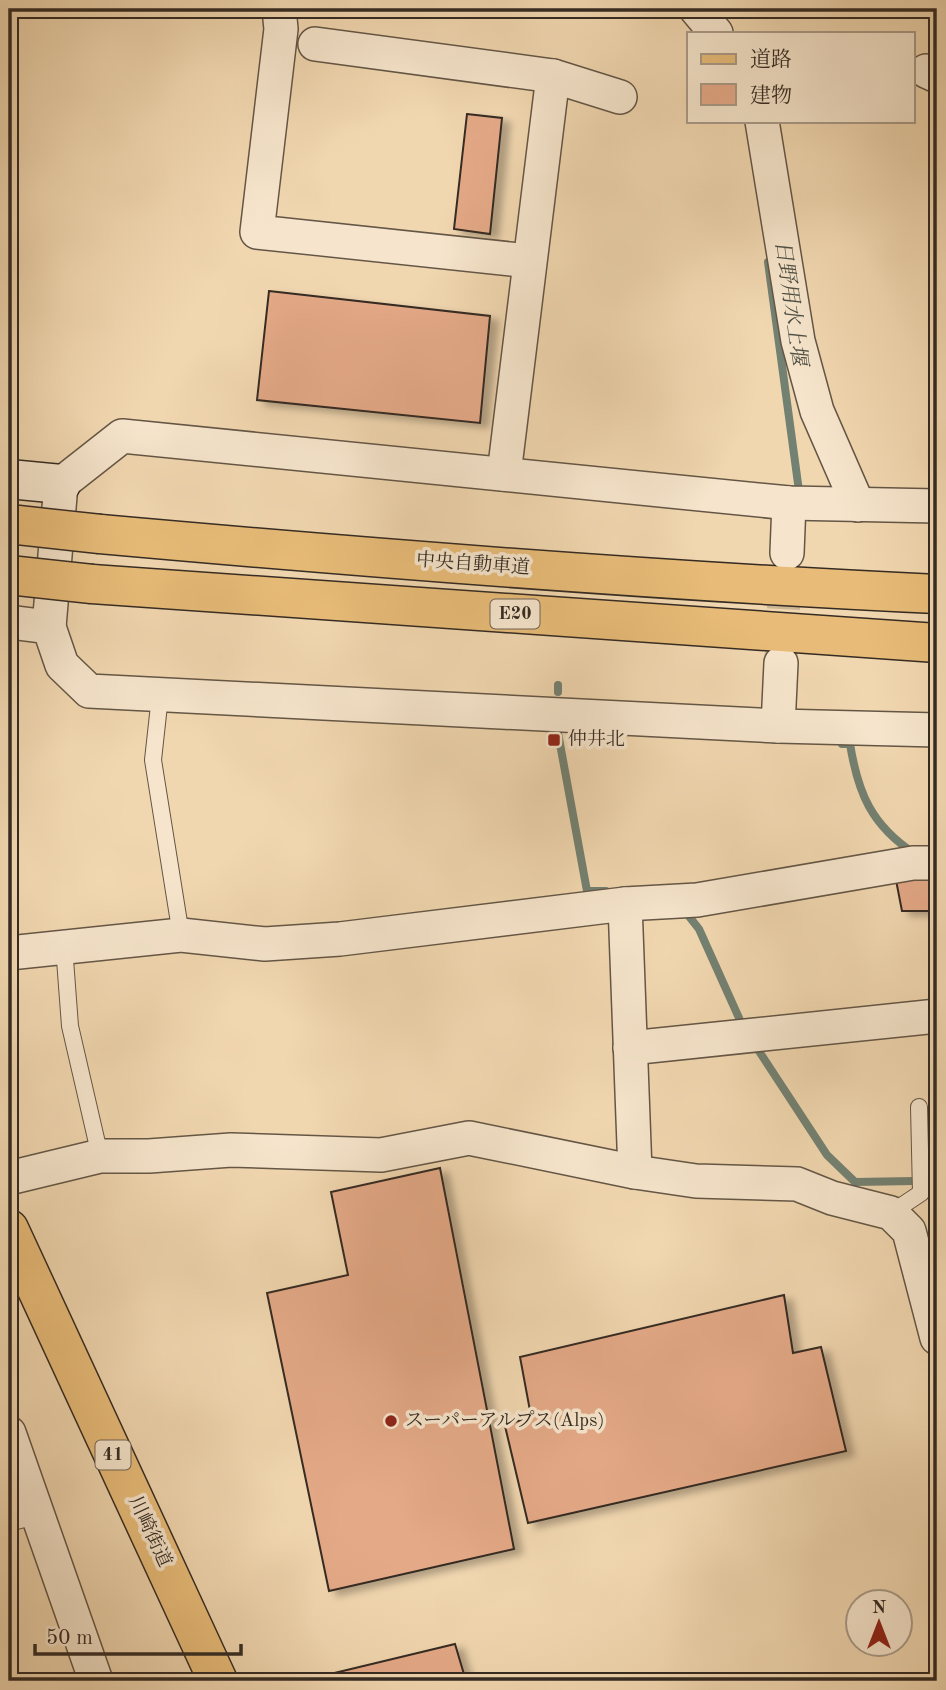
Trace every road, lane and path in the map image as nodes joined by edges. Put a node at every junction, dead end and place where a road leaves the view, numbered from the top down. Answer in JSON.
{"nodes":[{"id":1,"x":279,"y":9,"type":"edge"},
{"id":2,"x":696,"y":9,"type":"edge"},
{"id":3,"x":715,"y":32,"type":"edge"},
{"id":4,"x":315,"y":44,"type":"dead end"},
{"id":5,"x":553,"y":76,"type":"junction"},
{"id":6,"x":620,"y":97,"type":"dead end"},
{"id":7,"x":762,"y":122,"type":"edge"},
{"id":8,"x":529,"y":261,"type":"junction"},
{"id":9,"x":504,"y":474,"type":"junction"},
{"id":10,"x":9,"y":479,"type":"edge"},
{"id":11,"x":61,"y":484,"type":"junction"},
{"id":12,"x":789,"y":503,"type":"junction"},
{"id":13,"x":858,"y":505,"type":"junction"},
{"id":14,"x":937,"y":506,"type":"edge"},
{"id":15,"x":9,"y":524,"type":"edge"},
{"id":16,"x":787,"y":553,"type":"tunnel mouth"},
{"id":17,"x":9,"y":575,"type":"edge"},
{"id":18,"x":937,"y":594,"type":"edge"},
{"id":19,"x":9,"y":622,"type":"edge"},
{"id":20,"x":49,"y":627,"type":"junction"},
{"id":21,"x":937,"y":643,"type":"edge"},
{"id":22,"x":781,"y":663,"type":"tunnel mouth"},
{"id":23,"x":160,"y":696,"type":"junction"},
{"id":24,"x":778,"y":726,"type":"junction"},
{"id":25,"x":937,"y":730,"type":"edge"},
{"id":26,"x":925,"y":863,"type":"edge"},
{"id":27,"x":625,"y":904,"type":"junction"},
{"id":28,"x":181,"y":935,"type":"junction"},
{"id":29,"x":64,"y":946,"type":"junction"},
{"id":30,"x":9,"y":953,"type":"edge"},
{"id":31,"x":937,"y":1016,"type":"edge"},
{"id":32,"x":630,"y":1048,"type":"junction"},
{"id":33,"x":919,"y":1107,"type":"dead end"},
{"id":34,"x":100,"y":1156,"type":"junction"},
{"id":35,"x":635,"y":1172,"type":"junction"},
{"id":36,"x":9,"y":1178,"type":"edge"},
{"id":37,"x":891,"y":1213,"type":"junction"},
{"id":38,"x":9,"y":1229,"type":"edge"},
{"id":39,"x":937,"y":1338,"type":"edge"},
{"id":40,"x":9,"y":1433,"type":"edge"},
{"id":41,"x":24,"y":1519,"type":"edge"},
{"id":42,"x":96,"y":1681,"type":"edge"},
{"id":43,"x":219,"y":1681,"type":"edge"}],
"edges":[{"from":1,"to":8,"type":"street"},
{"from":2,"to":3,"type":"street"},
{"from":4,"to":5,"type":"street"},
{"from":5,"to":6,"type":"street"},
{"from":5,"to":8,"type":"street"},
{"from":7,"to":13,"type":"street"},
{"from":8,"to":9,"type":"street"},
{"from":9,"to":11,"type":"street"},
{"from":9,"to":12,"type":"street"},
{"from":10,"to":11,"type":"street"},
{"from":11,"to":20,"type":"street"},
{"from":12,"to":13,"type":"street"},
{"from":12,"to":16,"type":"street"},
{"from":13,"to":14,"type":"street"},
{"from":15,"to":18,"type":"main road","name":"中央自動車道","bridge":true},
{"from":17,"to":21,"type":"main road","number":"E20","bridge":true},
{"from":19,"to":20,"type":"street"},
{"from":20,"to":23,"type":"street"},
{"from":22,"to":24,"type":"street"},
{"from":23,"to":24,"type":"street"},
{"from":23,"to":28,"type":"lane"},
{"from":24,"to":25,"type":"street"},
{"from":26,"to":27,"type":"street"},
{"from":27,"to":28,"type":"street"},
{"from":27,"to":32,"type":"street"},
{"from":28,"to":29,"type":"street"},
{"from":29,"to":30,"type":"street"},
{"from":29,"to":34,"type":"lane"},
{"from":31,"to":32,"type":"street"},
{"from":32,"to":35,"type":"street"},
{"from":33,"to":37,"type":"lane"},
{"from":34,"to":35,"type":"street"},
{"from":34,"to":36,"type":"street"},
{"from":35,"to":37,"type":"street"},
{"from":37,"to":39,"type":"street"},
{"from":38,"to":43,"type":"main road","name":"川崎街道","number":"41"},
{"from":40,"to":41,"type":"street"},
{"from":41,"to":42,"type":"street"}]}
